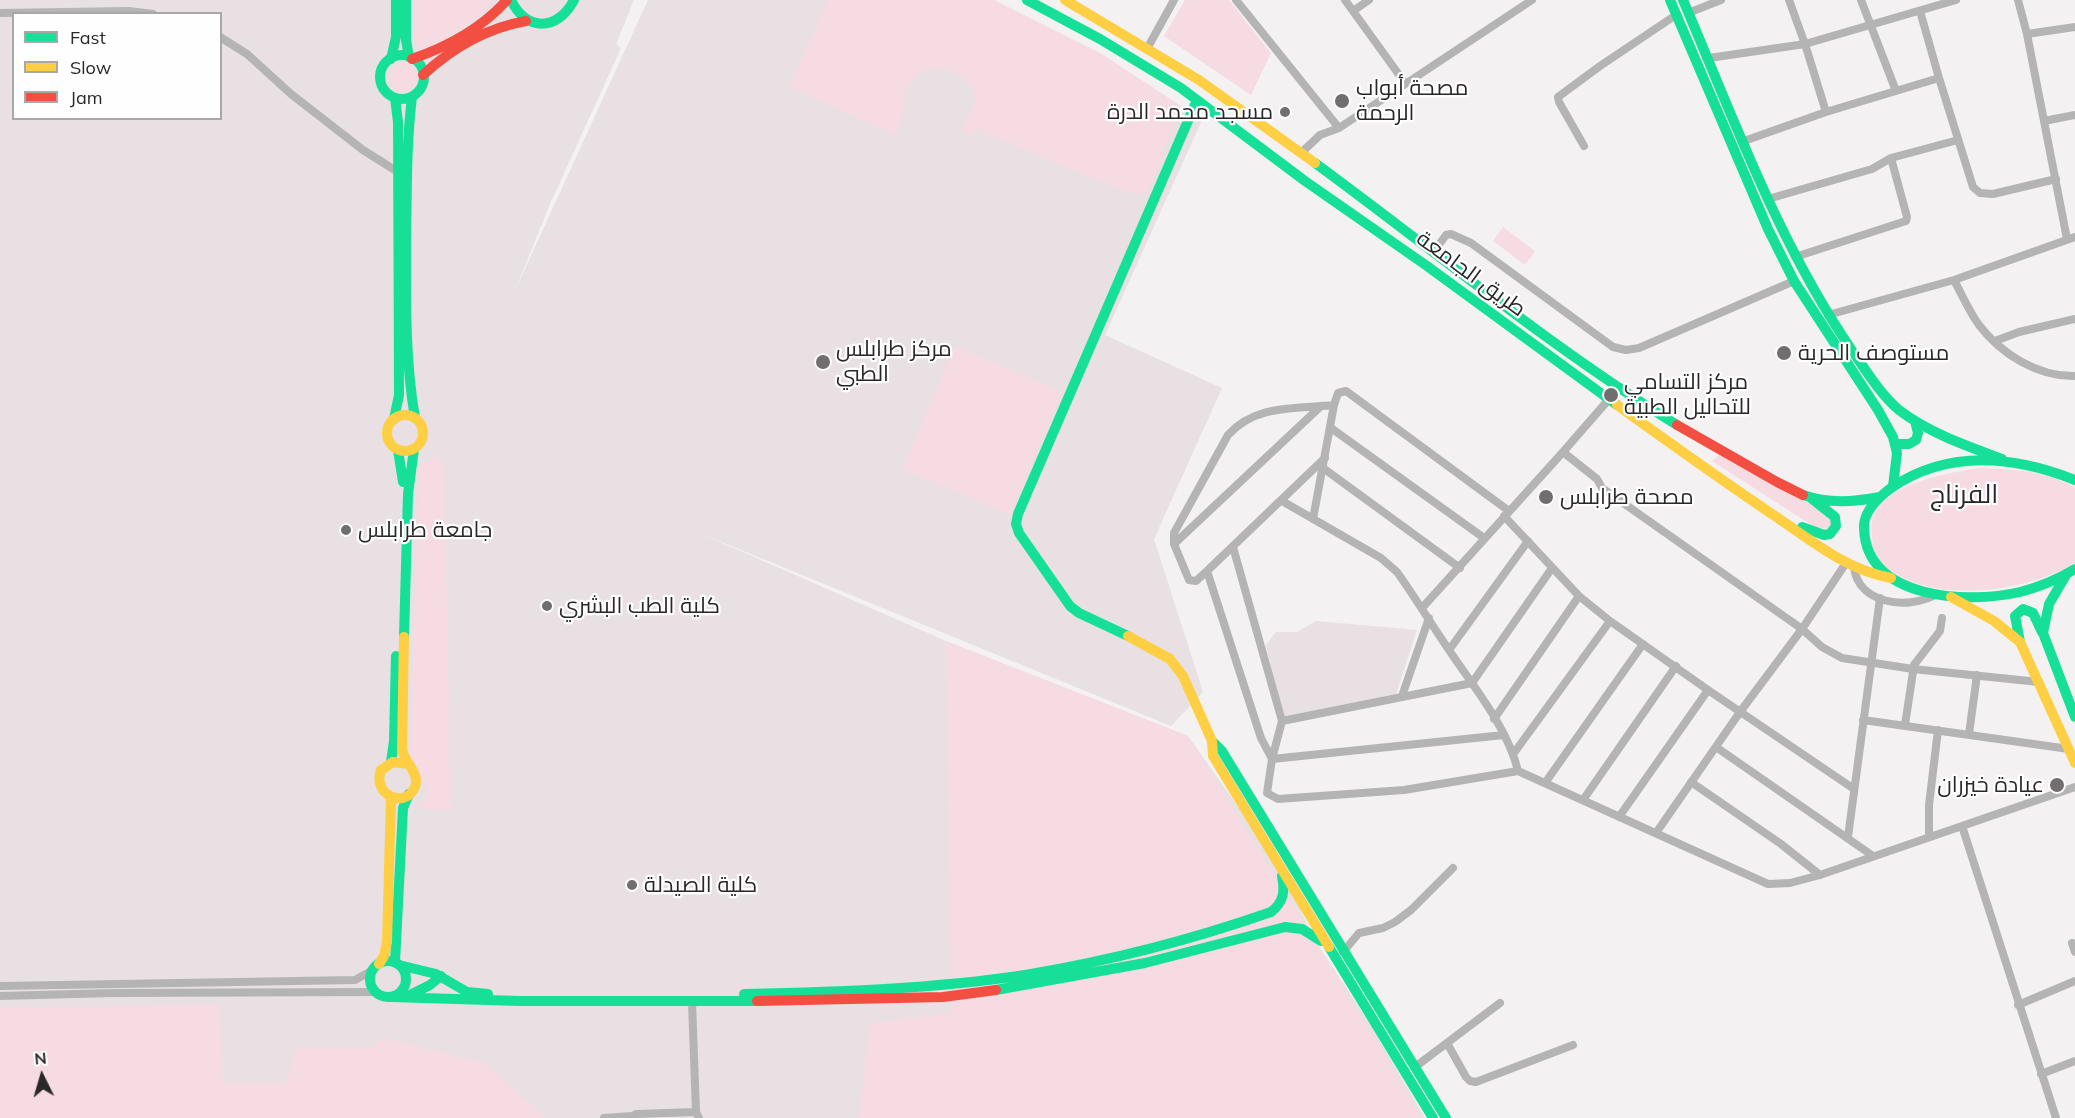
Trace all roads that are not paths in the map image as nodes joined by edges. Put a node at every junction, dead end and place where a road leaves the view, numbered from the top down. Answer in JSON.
{"nodes":[{"id":1,"x":396,"y":0,"type":"edge"},
{"id":2,"x":406,"y":0,"type":"edge"},
{"id":3,"x":509,"y":0,"type":"edge"},
{"id":4,"x":574,"y":0,"type":"edge"},
{"id":5,"x":1028,"y":0,"type":"edge"},
{"id":6,"x":1065,"y":0,"type":"edge"},
{"id":7,"x":1174,"y":0,"type":"edge"},
{"id":8,"x":1236,"y":0,"type":"edge"},
{"id":9,"x":1345,"y":0,"type":"edge"},
{"id":10,"x":1369,"y":0,"type":"edge"},
{"id":11,"x":1532,"y":0,"type":"edge"},
{"id":12,"x":1670,"y":0,"type":"edge"},
{"id":13,"x":1683,"y":0,"type":"edge"},
{"id":14,"x":1721,"y":0,"type":"edge"},
{"id":15,"x":1789,"y":0,"type":"edge"},
{"id":16,"x":1861,"y":0,"type":"edge"},
{"id":17,"x":1956,"y":0,"type":"edge"},
{"id":18,"x":2018,"y":0,"type":"edge"},
{"id":19,"x":1353,"y":11,"type":"junction"},
{"id":20,"x":1920,"y":11,"type":"junction"},
{"id":21,"x":64,"y":12,"type":"edge"},
{"id":22,"x":137,"y":12,"type":"edge"},
{"id":23,"x":1688,"y":13,"type":"junction"},
{"id":24,"x":1676,"y":15,"type":"junction"},
{"id":25,"x":526,"y":21,"type":"junction"},
{"id":26,"x":1869,"y":24,"type":"junction"},
{"id":27,"x":2075,"y":27,"type":"edge"},
{"id":28,"x":2027,"y":34,"type":"junction"},
{"id":29,"x":222,"y":38,"type":"edge"},
{"id":30,"x":1806,"y":44,"type":"junction"},
{"id":31,"x":1148,"y":47,"type":"junction"},
{"id":32,"x":411,"y":58,"type":"junction"},
{"id":33,"x":1709,"y":58,"type":"junction"},
{"id":34,"x":391,"y":59,"type":"junction"},
{"id":35,"x":423,"y":75,"type":"junction"},
{"id":36,"x":1939,"y":78,"type":"junction"},
{"id":37,"x":1405,"y":83,"type":"junction"},
{"id":38,"x":1896,"y":91,"type":"junction"},
{"id":39,"x":411,"y":97,"type":"junction"},
{"id":40,"x":395,"y":98,"type":"junction"},
{"id":41,"x":1197,"y":100,"type":"junction"},
{"id":42,"x":1826,"y":112,"type":"junction"},
{"id":43,"x":2075,"y":115,"type":"edge"},
{"id":44,"x":2044,"y":121,"type":"junction"},
{"id":45,"x":1339,"y":128,"type":"junction"},
{"id":46,"x":1958,"y":140,"type":"junction"},
{"id":47,"x":1744,"y":141,"type":"junction"},
{"id":48,"x":1584,"y":146,"type":"dead end"},
{"id":49,"x":1300,"y":153,"type":"junction"},
{"id":50,"x":1891,"y":158,"type":"junction"},
{"id":51,"x":398,"y":172,"type":"junction"},
{"id":52,"x":2056,"y":179,"type":"junction"},
{"id":53,"x":1768,"y":199,"type":"junction"},
{"id":54,"x":2071,"y":238,"type":"edge"},
{"id":55,"x":1433,"y":254,"type":"junction"},
{"id":56,"x":1795,"y":257,"type":"junction"},
{"id":57,"x":1954,"y":280,"type":"junction"},
{"id":58,"x":1794,"y":281,"type":"junction"},
{"id":59,"x":1828,"y":315,"type":"junction"},
{"id":60,"x":2075,"y":319,"type":"edge"},
{"id":61,"x":1995,"y":341,"type":"junction"},
{"id":62,"x":2075,"y":376,"type":"edge"},
{"id":63,"x":1610,"y":398,"type":"junction"},
{"id":64,"x":1334,"y":405,"type":"junction"},
{"id":65,"x":1321,"y":406,"type":"junction"},
{"id":66,"x":415,"y":418,"type":"junction"},
{"id":67,"x":394,"y":419,"type":"junction"},
{"id":68,"x":1915,"y":421,"type":"junction"},
{"id":69,"x":1331,"y":428,"type":"junction"},
{"id":70,"x":1896,"y":444,"type":"junction"},
{"id":71,"x":414,"y":449,"type":"junction"},
{"id":72,"x":398,"y":450,"type":"junction"},
{"id":73,"x":1563,"y":452,"type":"junction"},
{"id":74,"x":1325,"y":458,"type":"junction"},
{"id":75,"x":2006,"y":461,"type":"junction"},
{"id":76,"x":1323,"y":468,"type":"junction"},
{"id":77,"x":2048,"y":469,"type":"junction"},
{"id":78,"x":2075,"y":474,"type":"edge"},
{"id":79,"x":2075,"y":480,"type":"edge"},
{"id":80,"x":1893,"y":486,"type":"junction"},
{"id":81,"x":1880,"y":496,"type":"junction"},
{"id":82,"x":1810,"y":497,"type":"junction"},
{"id":83,"x":1282,"y":501,"type":"junction"},
{"id":84,"x":1507,"y":514,"type":"junction"},
{"id":85,"x":1313,"y":519,"type":"junction"},
{"id":86,"x":1782,"y":520,"type":"junction"},
{"id":87,"x":1484,"y":538,"type":"junction"},
{"id":88,"x":1528,"y":541,"type":"junction"},
{"id":89,"x":1174,"y":544,"type":"junction"},
{"id":90,"x":1233,"y":547,"type":"junction"},
{"id":91,"x":1850,"y":565,"type":"junction"},
{"id":92,"x":1460,"y":568,"type":"junction"},
{"id":93,"x":1552,"y":568,"type":"junction"},
{"id":94,"x":1207,"y":571,"type":"junction"},
{"id":95,"x":2070,"y":572,"type":"edge"},
{"id":96,"x":1891,"y":578,"type":"junction"},
{"id":97,"x":1937,"y":594,"type":"junction"},
{"id":98,"x":1580,"y":596,"type":"junction"},
{"id":99,"x":1951,"y":597,"type":"junction"},
{"id":100,"x":1880,"y":598,"type":"junction"},
{"id":101,"x":1422,"y":608,"type":"junction"},
{"id":102,"x":1429,"y":618,"type":"junction"},
{"id":103,"x":1942,"y":618,"type":"dead end"},
{"id":104,"x":1610,"y":621,"type":"junction"},
{"id":105,"x":1802,"y":629,"type":"junction"},
{"id":106,"x":2043,"y":633,"type":"junction"},
{"id":107,"x":2020,"y":642,"type":"junction"},
{"id":108,"x":1643,"y":644,"type":"junction"},
{"id":109,"x":1449,"y":650,"type":"junction"},
{"id":110,"x":1871,"y":663,"type":"junction"},
{"id":111,"x":1676,"y":666,"type":"junction"},
{"id":112,"x":1913,"y":669,"type":"junction"},
{"id":113,"x":1977,"y":675,"type":"junction"},
{"id":114,"x":2039,"y":681,"type":"junction"},
{"id":115,"x":1472,"y":683,"type":"junction"},
{"id":116,"x":1708,"y":690,"type":"junction"},
{"id":117,"x":1402,"y":696,"type":"junction"},
{"id":118,"x":1740,"y":712,"type":"junction"},
{"id":119,"x":2075,"y":717,"type":"edge"},
{"id":120,"x":1494,"y":719,"type":"junction"},
{"id":121,"x":1863,"y":720,"type":"junction"},
{"id":122,"x":1282,"y":721,"type":"junction"},
{"id":123,"x":1905,"y":725,"type":"junction"},
{"id":124,"x":1938,"y":730,"type":"junction"},
{"id":125,"x":1969,"y":734,"type":"junction"},
{"id":126,"x":1504,"y":735,"type":"junction"},
{"id":127,"x":1212,"y":741,"type":"junction"},
{"id":128,"x":1716,"y":747,"type":"junction"},
{"id":129,"x":2069,"y":749,"type":"junction"},
{"id":130,"x":1514,"y":753,"type":"junction"},
{"id":131,"x":1272,"y":759,"type":"junction"},
{"id":132,"x":391,"y":762,"type":"junction"},
{"id":133,"x":2075,"y":763,"type":"edge"},
{"id":134,"x":408,"y":764,"type":"junction"},
{"id":135,"x":1518,"y":771,"type":"junction"},
{"id":136,"x":1691,"y":782,"type":"junction"},
{"id":137,"x":1545,"y":783,"type":"junction"},
{"id":138,"x":2075,"y":787,"type":"edge"},
{"id":139,"x":1854,"y":789,"type":"junction"},
{"id":140,"x":409,"y":794,"type":"junction"},
{"id":141,"x":391,"y":797,"type":"junction"},
{"id":142,"x":1582,"y":800,"type":"junction"},
{"id":143,"x":1619,"y":817,"type":"junction"},
{"id":144,"x":1962,"y":825,"type":"junction"},
{"id":145,"x":1656,"y":833,"type":"junction"},
{"id":146,"x":1929,"y":836,"type":"junction"},
{"id":147,"x":1848,"y":837,"type":"junction"},
{"id":148,"x":1873,"y":856,"type":"junction"},
{"id":149,"x":1278,"y":862,"type":"junction"},
{"id":150,"x":1453,"y":868,"type":"dead end"},
{"id":151,"x":1820,"y":875,"type":"junction"},
{"id":152,"x":1244,"y":922,"type":"junction"},
{"id":153,"x":1220,"y":930,"type":"junction"},
{"id":154,"x":1249,"y":936,"type":"junction"},
{"id":155,"x":1223,"y":942,"type":"junction"},
{"id":156,"x":2072,"y":943,"type":"dead end"},
{"id":157,"x":1327,"y":945,"type":"junction"},
{"id":158,"x":1343,"y":952,"type":"junction"},
{"id":159,"x":2075,"y":952,"type":"edge"},
{"id":160,"x":397,"y":963,"type":"junction"},
{"id":161,"x":376,"y":967,"type":"junction"},
{"id":162,"x":441,"y":976,"type":"junction"},
{"id":163,"x":2075,"y":981,"type":"edge"},
{"id":164,"x":942,"y":985,"type":"junction"},
{"id":165,"x":0,"y":986,"type":"edge"},
{"id":166,"x":376,"y":992,"type":"junction"},
{"id":167,"x":0,"y":996,"type":"edge"},
{"id":168,"x":407,"y":996,"type":"junction"},
{"id":169,"x":391,"y":997,"type":"junction"},
{"id":170,"x":943,"y":997,"type":"junction"},
{"id":171,"x":692,"y":1002,"type":"junction"},
{"id":172,"x":1500,"y":1003,"type":"dead end"},
{"id":173,"x":2018,"y":1005,"type":"junction"},
{"id":174,"x":1447,"y":1043,"type":"junction"},
{"id":175,"x":1573,"y":1045,"type":"dead end"},
{"id":176,"x":2075,"y":1061,"type":"edge"},
{"id":177,"x":1415,"y":1067,"type":"junction"},
{"id":178,"x":2041,"y":1074,"type":"junction"},
{"id":179,"x":658,"y":1115,"type":"edge"},
{"id":180,"x":697,"y":1115,"type":"edge"},
{"id":181,"x":604,"y":1118,"type":"edge"},
{"id":182,"x":1433,"y":1118,"type":"edge"},
{"id":183,"x":1446,"y":1118,"type":"edge"},
{"id":184,"x":2056,"y":1118,"type":"edge"}],
"edges":[{"from":1,"to":34,"type":"main road"},
{"from":2,"to":32,"type":"main road"},
{"from":3,"to":25,"type":"main road"},
{"from":3,"to":32,"type":"main road"},
{"from":4,"to":25,"type":"main road"},
{"from":5,"to":41,"type":"main road","name":"طريق الجامعة"},
{"from":6,"to":31,"type":"main road","name":"طريق الجامعة"},
{"from":7,"to":31,"type":"street"},
{"from":8,"to":45,"type":"street"},
{"from":9,"to":19,"type":"street"},
{"from":10,"to":19,"type":"street"},
{"from":11,"to":37,"type":"street"},
{"from":12,"to":24,"type":"main road"},
{"from":13,"to":23,"type":"main road"},
{"from":14,"to":23,"type":"street"},
{"from":15,"to":30,"type":"street"},
{"from":16,"to":26,"type":"street"},
{"from":17,"to":20,"type":"street"},
{"from":18,"to":28,"type":"street"},
{"from":19,"to":37,"type":"street"},
{"from":20,"to":26,"type":"street"},
{"from":20,"to":36,"type":"street"},
{"from":21,"to":22,"type":"street"},
{"from":23,"to":33,"type":"main road"},
{"from":24,"to":48,"type":"street"},
{"from":24,"to":58,"type":"main road"},
{"from":25,"to":35,"type":"main road"},
{"from":26,"to":30,"type":"street"},
{"from":26,"to":38,"type":"street"},
{"from":27,"to":28,"type":"street"},
{"from":28,"to":44,"type":"street"},
{"from":29,"to":51,"type":"street"},
{"from":30,"to":33,"type":"street"},
{"from":30,"to":42,"type":"street"},
{"from":31,"to":49,"type":"main road","name":"طريق الجامعة"},
{"from":32,"to":34,"type":"main road"},
{"from":32,"to":35,"type":"main road"},
{"from":33,"to":47,"type":"main road"},
{"from":34,"to":40,"type":"main road"},
{"from":35,"to":39,"type":"main road"},
{"from":36,"to":38,"type":"street"},
{"from":36,"to":46,"type":"street"},
{"from":37,"to":45,"type":"street"},
{"from":38,"to":42,"type":"street"},
{"from":39,"to":40,"type":"main road"},
{"from":39,"to":66,"type":"main road"},
{"from":40,"to":51,"type":"main road"},
{"from":41,"to":63,"type":"main road","name":"طريق الجامعة"},
{"from":41,"to":127,"type":"main road"},
{"from":42,"to":47,"type":"street"},
{"from":43,"to":44,"type":"street"},
{"from":44,"to":52,"type":"street"},
{"from":45,"to":49,"type":"street"},
{"from":46,"to":50,"type":"street"},
{"from":46,"to":52,"type":"street"},
{"from":47,"to":53,"type":"main road"},
{"from":49,"to":55,"type":"main road","name":"طريق الجامعة"},
{"from":50,"to":53,"type":"street"},
{"from":50,"to":56,"type":"street"},
{"from":51,"to":67,"type":"main road"},
{"from":52,"to":54,"type":"street"},
{"from":53,"to":56,"type":"main road"},
{"from":54,"to":57,"type":"street"},
{"from":55,"to":58,"type":"street"},
{"from":55,"to":82,"type":"main road","name":"طريق الجامعة"},
{"from":56,"to":59,"type":"main road"},
{"from":57,"to":59,"type":"street"},
{"from":57,"to":61,"type":"street"},
{"from":58,"to":70,"type":"main road"},
{"from":59,"to":68,"type":"main road"},
{"from":60,"to":61,"type":"street"},
{"from":61,"to":62,"type":"street"},
{"from":63,"to":73,"type":"street"},
{"from":63,"to":86,"type":"main road","name":"طريق الجامعة"},
{"from":64,"to":65,"type":"street"},
{"from":64,"to":69,"type":"street"},
{"from":64,"to":84,"type":"street"},
{"from":65,"to":89,"type":"street"},
{"from":65,"to":89,"type":"street"},
{"from":66,"to":67,"type":"main road"},
{"from":66,"to":71,"type":"main road"},
{"from":67,"to":72,"type":"main road"},
{"from":68,"to":70,"type":"main road"},
{"from":68,"to":75,"type":"main road"},
{"from":69,"to":74,"type":"street"},
{"from":69,"to":87,"type":"street"},
{"from":70,"to":80,"type":"main road"},
{"from":71,"to":72,"type":"main road"},
{"from":71,"to":134,"type":"main road"},
{"from":72,"to":132,"type":"main road"},
{"from":73,"to":84,"type":"street"},
{"from":73,"to":105,"type":"street"},
{"from":74,"to":76,"type":"street"},
{"from":74,"to":83,"type":"street"},
{"from":75,"to":77,"type":"main road"},
{"from":75,"to":80,"type":"main road"},
{"from":76,"to":85,"type":"street"},
{"from":76,"to":92,"type":"street"},
{"from":77,"to":78,"type":"main road"},
{"from":77,"to":79,"type":"main road"},
{"from":80,"to":81,"type":"main road"},
{"from":81,"to":82,"type":"main road","name":"طريق الجامعة"},
{"from":81,"to":96,"type":"main road"},
{"from":82,"to":86,"type":"main road"},
{"from":83,"to":85,"type":"street"},
{"from":83,"to":90,"type":"street"},
{"from":84,"to":87,"type":"street"},
{"from":84,"to":88,"type":"street"},
{"from":85,"to":101,"type":"street"},
{"from":86,"to":91,"type":"main road","name":"طريق الجامعة"},
{"from":87,"to":92,"type":"street"},
{"from":88,"to":93,"type":"street"},
{"from":88,"to":109,"type":"street"},
{"from":89,"to":94,"type":"street"},
{"from":90,"to":94,"type":"street"},
{"from":90,"to":122,"type":"street"},
{"from":91,"to":96,"type":"main road","name":"طريق الجامعة"},
{"from":91,"to":100,"type":"street"},
{"from":91,"to":105,"type":"street"},
{"from":92,"to":101,"type":"street"},
{"from":93,"to":98,"type":"street"},
{"from":93,"to":115,"type":"street"},
{"from":94,"to":131,"type":"street"},
{"from":95,"to":99,"type":"main road"},
{"from":95,"to":106,"type":"main road"},
{"from":96,"to":97,"type":"main road","name":"طريق الجامعة"},
{"from":97,"to":99,"type":"main road","name":"طريق الجامعة"},
{"from":97,"to":100,"type":"street"},
{"from":98,"to":104,"type":"street"},
{"from":98,"to":120,"type":"street"},
{"from":99,"to":107,"type":"main road"},
{"from":100,"to":110,"type":"street"},
{"from":101,"to":102,"type":"street"},
{"from":102,"to":109,"type":"street"},
{"from":102,"to":117,"type":"street"},
{"from":103,"to":112,"type":"street"},
{"from":104,"to":108,"type":"street"},
{"from":104,"to":130,"type":"street"},
{"from":105,"to":110,"type":"street"},
{"from":105,"to":118,"type":"street"},
{"from":106,"to":107,"type":"main road"},
{"from":106,"to":119,"type":"main road"},
{"from":107,"to":114,"type":"main road"},
{"from":108,"to":111,"type":"street"},
{"from":108,"to":137,"type":"street"},
{"from":109,"to":115,"type":"street"},
{"from":110,"to":112,"type":"street"},
{"from":110,"to":121,"type":"street"},
{"from":111,"to":116,"type":"street"},
{"from":111,"to":142,"type":"street"},
{"from":112,"to":113,"type":"street"},
{"from":112,"to":123,"type":"street"},
{"from":113,"to":114,"type":"street"},
{"from":113,"to":125,"type":"street"},
{"from":114,"to":129,"type":"main road"},
{"from":115,"to":117,"type":"street"},
{"from":115,"to":120,"type":"street"},
{"from":116,"to":118,"type":"street"},
{"from":116,"to":143,"type":"street"},
{"from":117,"to":122,"type":"street"},
{"from":118,"to":128,"type":"street"},
{"from":118,"to":139,"type":"street"},
{"from":120,"to":126,"type":"street"},
{"from":121,"to":123,"type":"street"},
{"from":121,"to":139,"type":"street"},
{"from":122,"to":131,"type":"street"},
{"from":123,"to":124,"type":"street"},
{"from":124,"to":125,"type":"street"},
{"from":124,"to":146,"type":"street"},
{"from":125,"to":129,"type":"street"},
{"from":126,"to":130,"type":"street"},
{"from":126,"to":131,"type":"street"},
{"from":127,"to":149,"type":"main road"},
{"from":127,"to":158,"type":"main road"},
{"from":128,"to":136,"type":"street"},
{"from":128,"to":147,"type":"street"},
{"from":129,"to":133,"type":"main road"},
{"from":130,"to":135,"type":"street"},
{"from":131,"to":135,"type":"street"},
{"from":132,"to":134,"type":"main road"},
{"from":132,"to":141,"type":"main road"},
{"from":134,"to":140,"type":"main road"},
{"from":135,"to":137,"type":"street"},
{"from":136,"to":145,"type":"street"},
{"from":136,"to":151,"type":"street"},
{"from":137,"to":142,"type":"street"},
{"from":138,"to":144,"type":"street"},
{"from":139,"to":147,"type":"street"},
{"from":140,"to":141,"type":"main road"},
{"from":140,"to":160,"type":"main road"},
{"from":141,"to":161,"type":"main road"},
{"from":142,"to":143,"type":"street"},
{"from":143,"to":145,"type":"street"},
{"from":144,"to":146,"type":"street"},
{"from":144,"to":173,"type":"street"},
{"from":145,"to":151,"type":"street"},
{"from":146,"to":148,"type":"street"},
{"from":147,"to":148,"type":"street"},
{"from":148,"to":151,"type":"street"},
{"from":149,"to":152,"type":"main road"},
{"from":149,"to":157,"type":"main road"},
{"from":150,"to":158,"type":"street"},
{"from":152,"to":153,"type":"main road"},
{"from":152,"to":154,"type":"main road"},
{"from":153,"to":155,"type":"main road"},
{"from":153,"to":164,"type":"main road"},
{"from":154,"to":155,"type":"main road"},
{"from":154,"to":157,"type":"main road"},
{"from":155,"to":170,"type":"main road"},
{"from":156,"to":159,"type":"street"},
{"from":157,"to":182,"type":"main road"},
{"from":158,"to":177,"type":"main road"},
{"from":160,"to":161,"type":"main road"},
{"from":160,"to":162,"type":"main road"},
{"from":160,"to":169,"type":"main road"},
{"from":161,"to":165,"type":"street"},
{"from":161,"to":166,"type":"main road"},
{"from":162,"to":164,"type":"main road"},
{"from":162,"to":168,"type":"main road"},
{"from":163,"to":173,"type":"street"},
{"from":164,"to":170,"type":"main road"},
{"from":166,"to":167,"type":"street"},
{"from":166,"to":169,"type":"main road"},
{"from":168,"to":169,"type":"main road"},
{"from":168,"to":171,"type":"main road"},
{"from":170,"to":171,"type":"main road"},
{"from":171,"to":180,"type":"street"},
{"from":172,"to":174,"type":"street"},
{"from":173,"to":178,"type":"street"},
{"from":174,"to":175,"type":"street"},
{"from":174,"to":177,"type":"street"},
{"from":176,"to":178,"type":"street"},
{"from":177,"to":183,"type":"main road"},
{"from":178,"to":184,"type":"street"},
{"from":179,"to":180,"type":"street"},
{"from":179,"to":181,"type":"street"}]}
